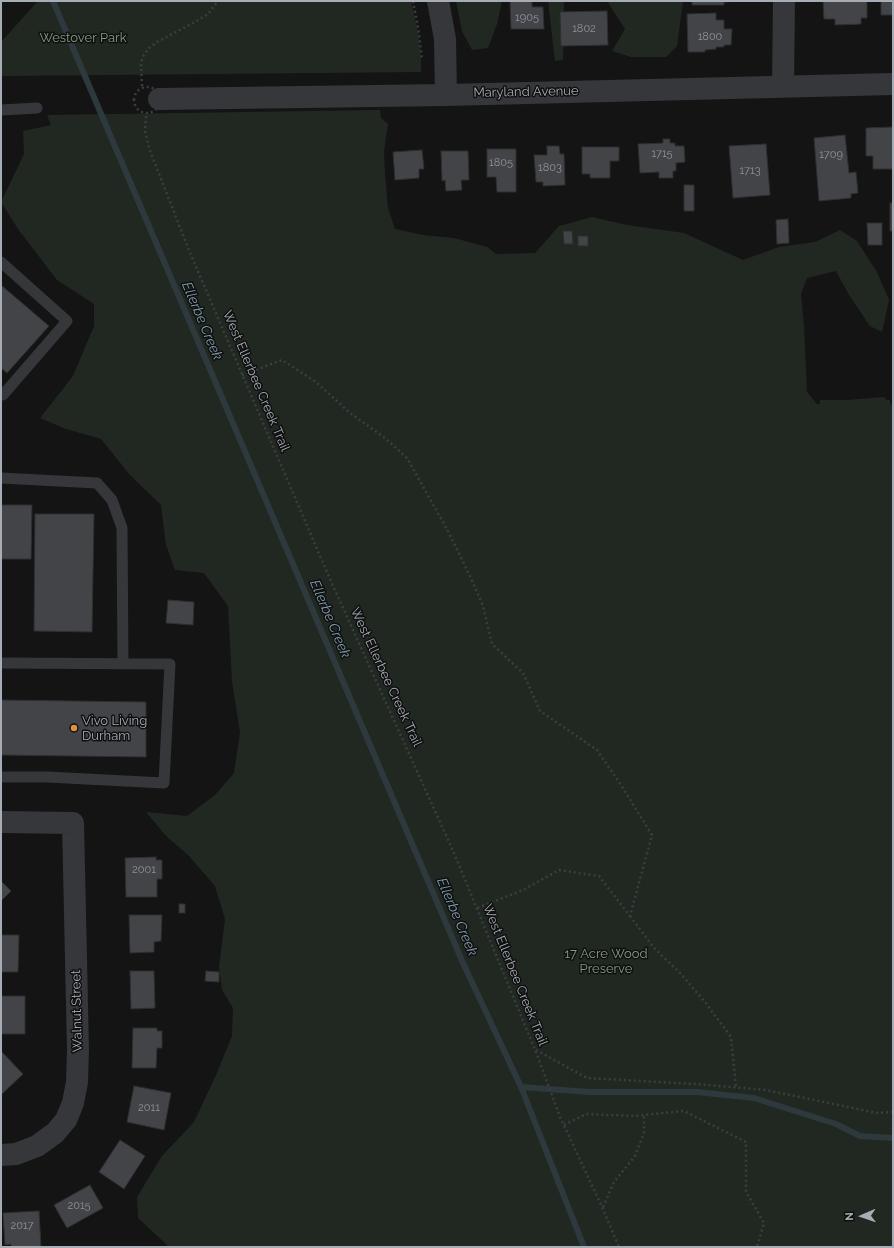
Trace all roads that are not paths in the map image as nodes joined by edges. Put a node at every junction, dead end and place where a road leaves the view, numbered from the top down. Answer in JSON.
{"nodes":[{"id":1,"x":438,"y":1,"type":"edge"},
{"id":2,"x":784,"y":1,"type":"edge"},
{"id":3,"x":893,"y":84,"type":"edge"},
{"id":4,"x":783,"y":86,"type":"junction"},
{"id":5,"x":446,"y":94,"type":"junction"},
{"id":6,"x":149,"y":100,"type":"road end"},
{"id":7,"x":37,"y":108,"type":"dead end"},
{"id":8,"x":1,"y":110,"type":"edge"},
{"id":9,"x":1,"y":262,"type":"edge"},
{"id":10,"x":1,"y":393,"type":"edge"},
{"id":11,"x":1,"y":478,"type":"edge"},
{"id":12,"x":1,"y":663,"type":"edge"},
{"id":13,"x":124,"y":664,"type":"junction"},
{"id":14,"x":1,"y":777,"type":"edge"},
{"id":15,"x":1,"y":822,"type":"edge"},
{"id":16,"x":1,"y":1155,"type":"edge"}],
"edges":[{"from":1,"to":5,"type":"street"},
{"from":2,"to":4,"type":"street"},
{"from":3,"to":4,"type":"street","name":"Maryland Avenue"},
{"from":4,"to":5,"type":"street","name":"Maryland Avenue"},
{"from":5,"to":6,"type":"street","name":"Maryland Avenue"},
{"from":7,"to":8,"type":"lane"},
{"from":9,"to":10,"type":"lane"},
{"from":11,"to":13,"type":"lane"},
{"from":12,"to":13,"type":"lane"},
{"from":13,"to":14,"type":"lane"},
{"from":15,"to":16,"type":"street","name":"Walnut Street"}]}
